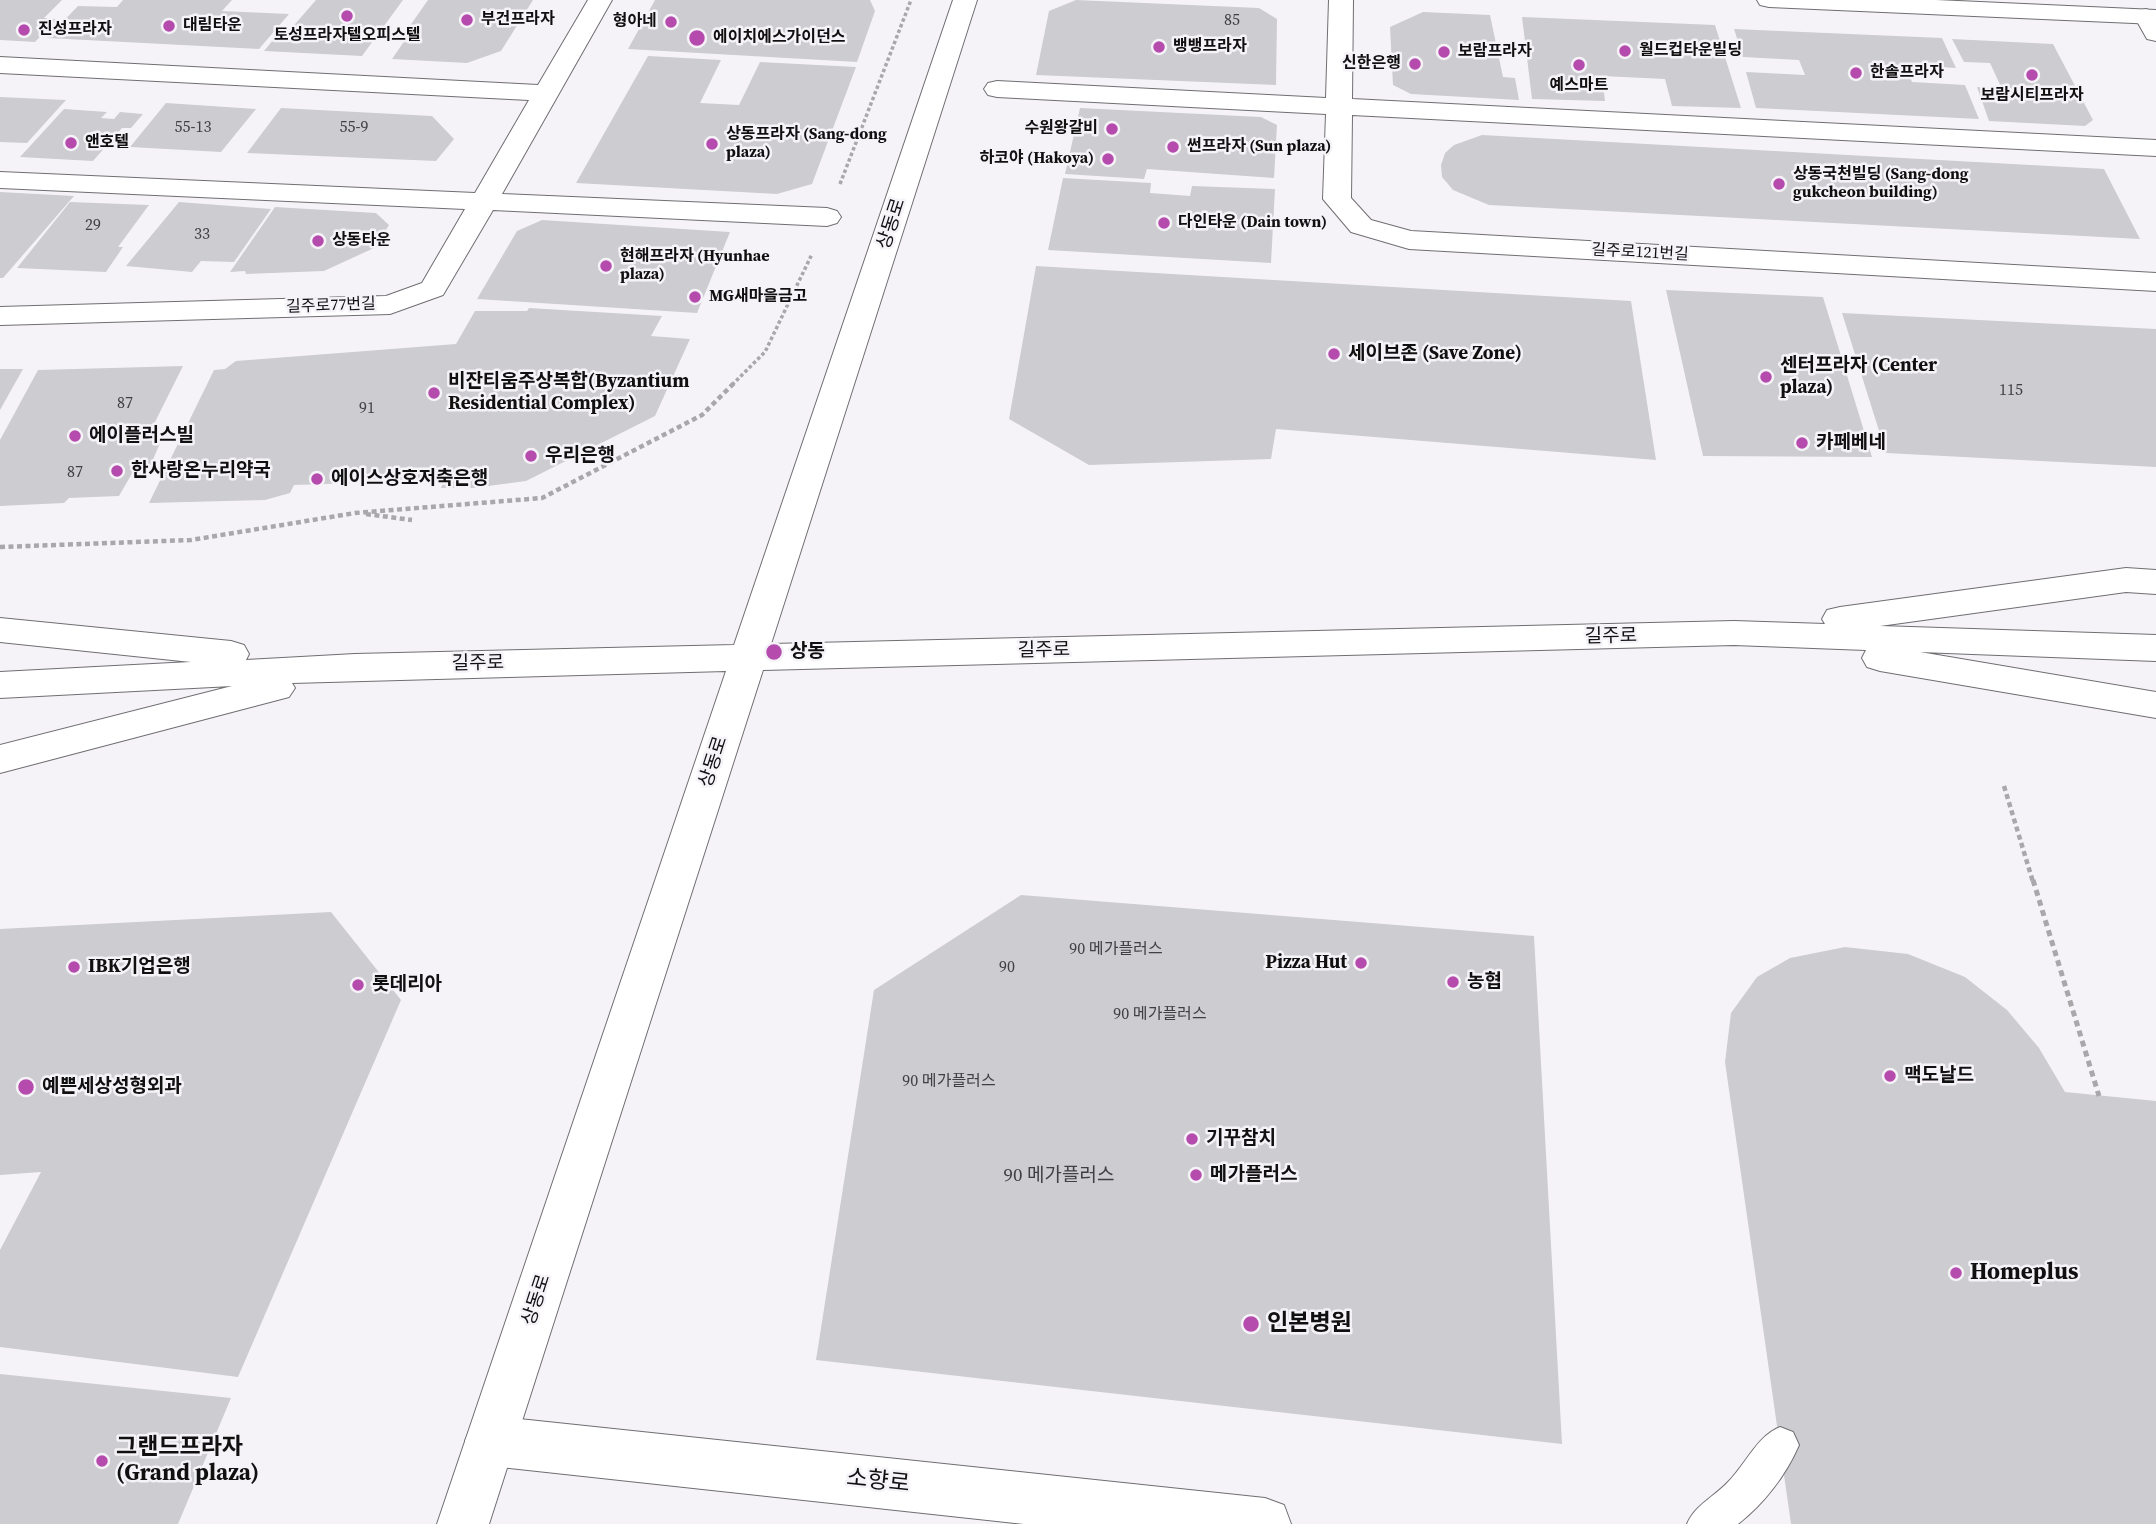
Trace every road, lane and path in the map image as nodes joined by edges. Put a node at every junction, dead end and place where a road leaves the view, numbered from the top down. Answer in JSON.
{"nodes":[{"id":1,"x":600,"y":0,"type":"edge"},
{"id":2,"x":911,"y":0,"type":"edge"},
{"id":3,"x":965,"y":0,"type":"edge"},
{"id":4,"x":1341,"y":0,"type":"edge"},
{"id":5,"x":1769,"y":0,"type":"edge"},
{"id":6,"x":2056,"y":6,"type":"edge"},
{"id":7,"x":2153,"y":23,"type":"edge"},
{"id":8,"x":0,"y":65,"type":"edge"},
{"id":9,"x":997,"y":89,"type":"dead end"},
{"id":10,"x":547,"y":93,"type":"junction"},
{"id":11,"x":1340,"y":107,"type":"junction"},
{"id":12,"x":2156,"y":148,"type":"edge"},
{"id":13,"x":0,"y":180,"type":"edge"},
{"id":14,"x":483,"y":204,"type":"junction"},
{"id":15,"x":827,"y":218,"type":"junction"},
{"id":16,"x":2156,"y":282,"type":"edge"},
{"id":17,"x":0,"y":316,"type":"edge"},
{"id":18,"x":355,"y":513,"type":"junction"},
{"id":19,"x":412,"y":520,"type":"dead end"},
{"id":20,"x":0,"y":547,"type":"edge"},
{"id":21,"x":2156,"y":582,"type":"edge"},
{"id":22,"x":0,"y":630,"type":"edge"},
{"id":23,"x":1734,"y":634,"type":"junction"},
{"id":24,"x":2152,"y":648,"type":"edge"},
{"id":25,"x":748,"y":658,"type":"junction"},
{"id":26,"x":355,"y":667,"type":"junction"},
{"id":27,"x":0,"y":685,"type":"edge"},
{"id":28,"x":2156,"y":705,"type":"edge"},
{"id":29,"x":0,"y":759,"type":"edge"},
{"id":30,"x":2004,"y":786,"type":"dead end"},
{"id":31,"x":2099,"y":1096,"type":"dead end"},
{"id":32,"x":491,"y":1441,"type":"junction"},
{"id":33,"x":1780,"y":1445,"type":"dead end"},
{"id":34,"x":463,"y":1524,"type":"edge"},
{"id":35,"x":1265,"y":1524,"type":"edge"},
{"id":36,"x":1706,"y":1524,"type":"edge"}],
"edges":[{"from":1,"to":10,"type":"street","name":"길주로77번길"},
{"from":2,"to":15,"type":"path"},
{"from":3,"to":25,"type":"street","name":"상동로"},
{"from":4,"to":11,"type":"street","name":"길주로121번길"},
{"from":5,"to":6,"type":"street"},
{"from":6,"to":7,"type":"street"},
{"from":8,"to":10,"type":"street"},
{"from":9,"to":11,"type":"street"},
{"from":10,"to":14,"type":"street","name":"길주로77번길"},
{"from":11,"to":12,"type":"street"},
{"from":11,"to":16,"type":"street","name":"길주로121번길"},
{"from":13,"to":14,"type":"street"},
{"from":14,"to":15,"type":"street"},
{"from":14,"to":17,"type":"street","name":"길주로77번길"},
{"from":15,"to":18,"type":"path"},
{"from":18,"to":19,"type":"path"},
{"from":18,"to":20,"type":"path"},
{"from":21,"to":23,"type":"street","name":"길주로"},
{"from":22,"to":26,"type":"street","name":"길주로"},
{"from":23,"to":24,"type":"street","name":"길주로"},
{"from":23,"to":25,"type":"street","name":"길주로"},
{"from":23,"to":28,"type":"street","name":"길주로"},
{"from":25,"to":26,"type":"street","name":"길주로"},
{"from":25,"to":32,"type":"street","name":"상동로"},
{"from":26,"to":27,"type":"street","name":"길주로"},
{"from":26,"to":29,"type":"street","name":"길주로"},
{"from":30,"to":31,"type":"path"},
{"from":32,"to":34,"type":"street","name":"상동로"},
{"from":32,"to":35,"type":"street","name":"소향로"},
{"from":33,"to":36,"type":"lane"}]}
